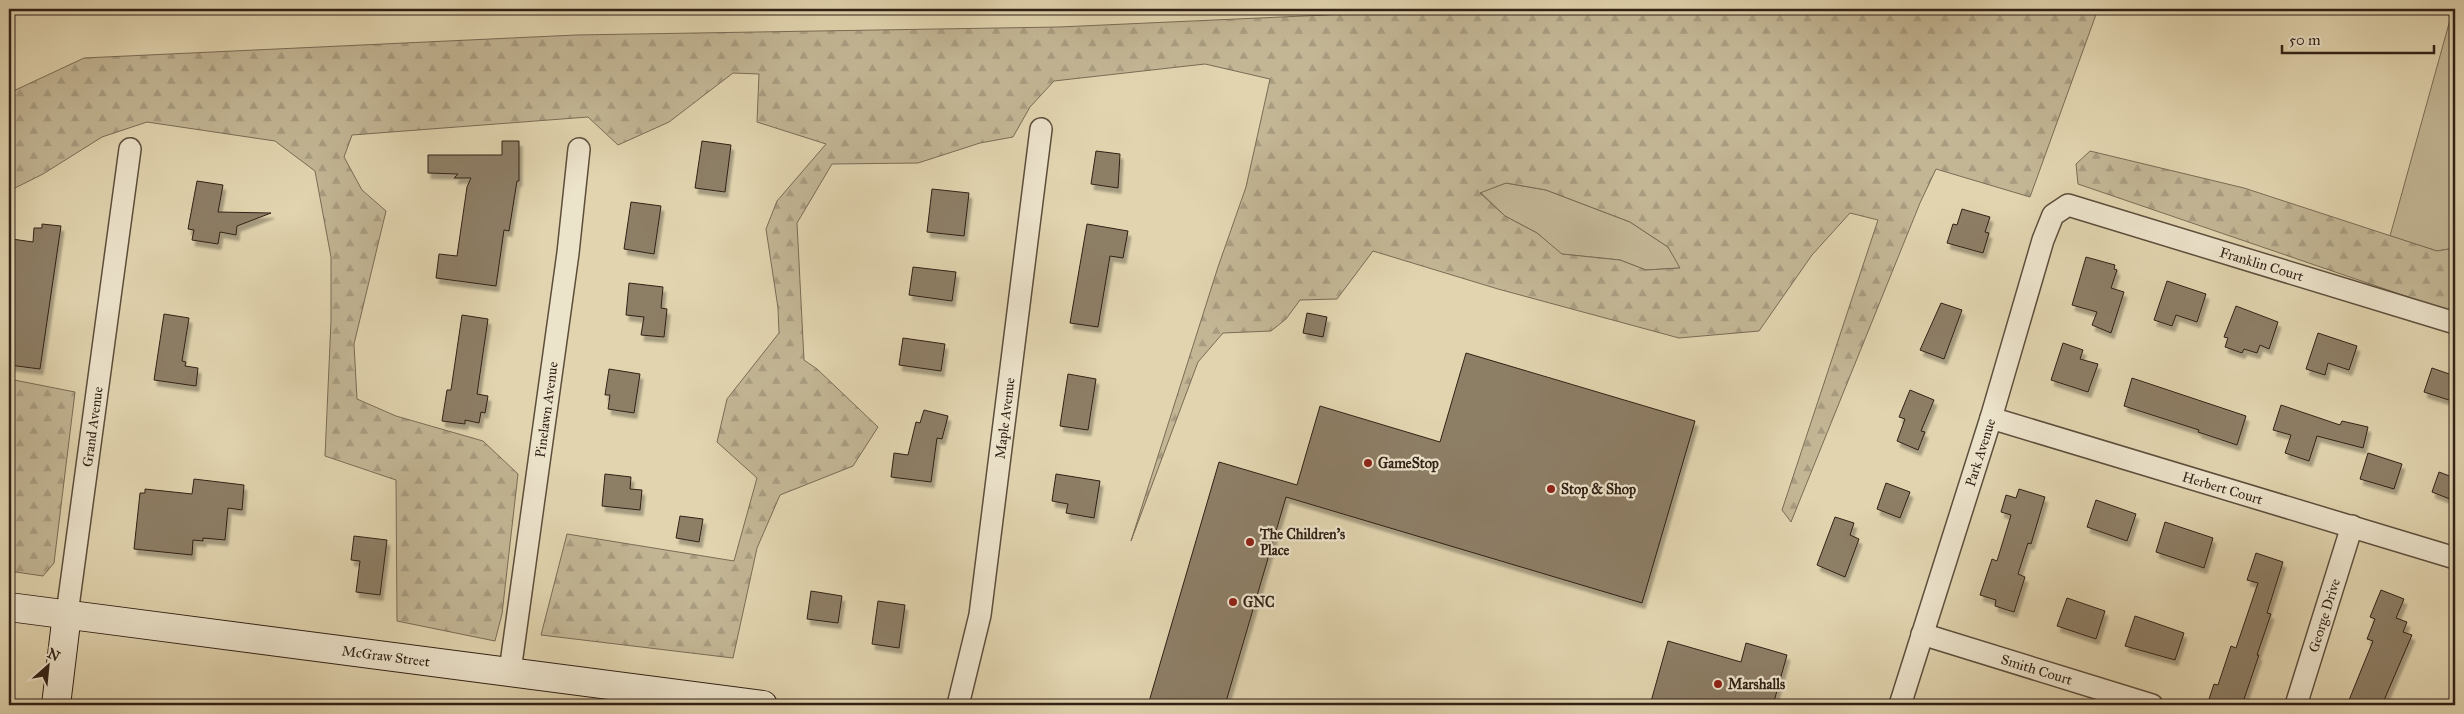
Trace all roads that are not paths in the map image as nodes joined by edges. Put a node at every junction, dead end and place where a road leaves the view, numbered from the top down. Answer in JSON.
{"nodes":[{"id":1,"x":1041,"y":129,"type":"dead end"},
{"id":2,"x":579,"y":149,"type":"dead end"},
{"id":3,"x":130,"y":150,"type":"dead end"},
{"id":4,"x":2068,"y":205,"type":"joint"},
{"id":5,"x":2455,"y":323,"type":"edge"},
{"id":6,"x":1991,"y":418,"type":"junction"},
{"id":7,"x":2352,"y":526,"type":"junction"},
{"id":8,"x":2455,"y":558,"type":"edge"},
{"id":9,"x":9,"y":607,"type":"edge"},
{"id":10,"x":67,"y":614,"type":"junction"},
{"id":11,"x":1922,"y":634,"type":"junction"},
{"id":12,"x":510,"y":671,"type":"junction"},
{"id":13,"x":56,"y":705,"type":"edge"},
{"id":14,"x":763,"y":705,"type":"edge"},
{"id":15,"x":958,"y":705,"type":"edge"},
{"id":16,"x":1900,"y":705,"type":"edge"},
{"id":17,"x":2152,"y":705,"type":"edge"},
{"id":18,"x":2296,"y":705,"type":"edge"}],
"edges":[{"from":1,"to":15,"type":"street","name":"Maple Avenue"},
{"from":2,"to":12,"type":"street","name":"Pinelawn Avenue"},
{"from":3,"to":10,"type":"street","name":"Grand Avenue"},
{"from":4,"to":5,"type":"street","name":"Franklin Court"},
{"from":4,"to":6,"type":"street","name":"Park Avenue"},
{"from":6,"to":7,"type":"street","name":"Herbert Court"},
{"from":6,"to":11,"type":"street","name":"Park Avenue"},
{"from":7,"to":8,"type":"street","name":"Herbert Court"},
{"from":7,"to":18,"type":"street","name":"George Drive"},
{"from":9,"to":10,"type":"street","name":"McGraw Street"},
{"from":10,"to":12,"type":"street","name":"McGraw Street"},
{"from":10,"to":13,"type":"street","name":"Grand Avenue"},
{"from":11,"to":16,"type":"street","name":"Park Avenue"},
{"from":11,"to":17,"type":"street","name":"Smith Court"},
{"from":12,"to":14,"type":"street","name":"McGraw Street"}]}
